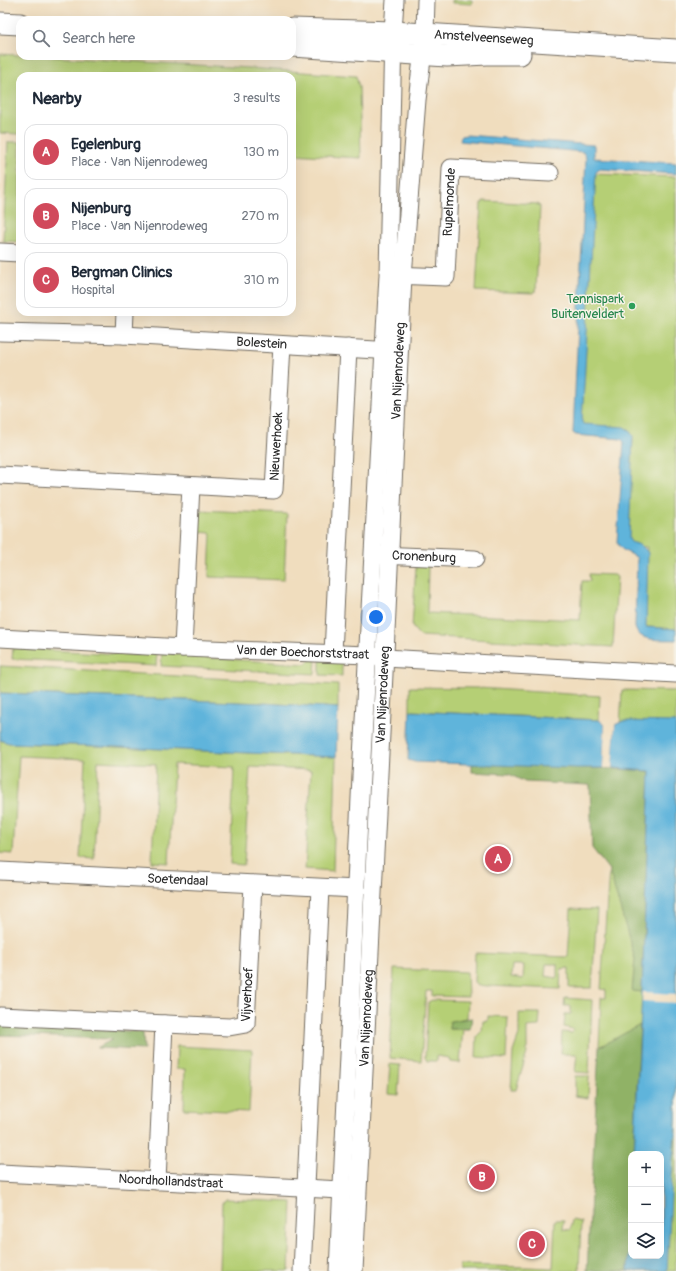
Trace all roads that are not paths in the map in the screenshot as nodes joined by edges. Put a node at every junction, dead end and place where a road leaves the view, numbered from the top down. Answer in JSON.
{"nodes":[{"id":1,"x":395,"y":0,"type":"edge"},
{"id":2,"x":426,"y":0,"type":"edge"},
{"id":3,"x":0,"y":23,"type":"edge"},
{"id":4,"x":16,"y":24,"type":"edge"},
{"id":5,"x":296,"y":29,"type":"edge"},
{"id":6,"x":393,"y":32,"type":"junction"},
{"id":7,"x":424,"y":44,"type":"junction"},
{"id":8,"x":296,"y":46,"type":"edge"},
{"id":9,"x":676,"y":50,"type":"edge"},
{"id":10,"x":394,"y":53,"type":"junction"},
{"id":11,"x":676,"y":62,"type":"edge"},
{"id":12,"x":550,"y":173,"type":"dead end"},
{"id":13,"x":0,"y":252,"type":"edge"},
{"id":14,"x":16,"y":253,"type":"edge"},
{"id":15,"x":395,"y":275,"type":"junction"},
{"id":16,"x":125,"y":316,"type":"edge"},
{"id":17,"x":0,"y":332,"type":"edge"},
{"id":18,"x":124,"y":335,"type":"junction"},
{"id":19,"x":282,"y":345,"type":"junction"},
{"id":20,"x":348,"y":348,"type":"junction"},
{"id":21,"x":391,"y":351,"type":"junction"},
{"id":22,"x":0,"y":475,"type":"edge"},
{"id":23,"x":191,"y":486,"type":"junction"},
{"id":24,"x":381,"y":555,"type":"junction"},
{"id":25,"x":475,"y":559,"type":"dead end"},
{"id":26,"x":0,"y":638,"type":"edge"},
{"id":27,"x":183,"y":648,"type":"junction"},
{"id":28,"x":333,"y":653,"type":"junction"},
{"id":29,"x":368,"y":654,"type":"junction"},
{"id":30,"x":385,"y":658,"type":"junction"},
{"id":31,"x":676,"y":674,"type":"edge"},
{"id":32,"x":0,"y":871,"type":"edge"},
{"id":33,"x":253,"y":884,"type":"junction"},
{"id":34,"x":320,"y":888,"type":"junction"},
{"id":35,"x":356,"y":889,"type":"junction"},
{"id":36,"x":0,"y":1016,"type":"edge"},
{"id":37,"x":164,"y":1024,"type":"junction"},
{"id":38,"x":0,"y":1173,"type":"edge"},
{"id":39,"x":158,"y":1181,"type":"junction"},
{"id":40,"x":307,"y":1189,"type":"junction"},
{"id":41,"x":342,"y":1190,"type":"junction"},
{"id":42,"x":302,"y":1271,"type":"edge"},
{"id":43,"x":338,"y":1271,"type":"edge"},
{"id":44,"x":354,"y":1271,"type":"edge"}],
"edges":[{"from":1,"to":6,"type":"street","name":"Van Nijenrodeweg"},
{"from":2,"to":7,"type":"street","name":"Van Nijenrodeweg"},
{"from":3,"to":4,"type":"main road"},
{"from":5,"to":6,"type":"main road","name":"Amstelveenseweg"},
{"from":6,"to":7,"type":"main road","name":"Amstelveenseweg"},
{"from":6,"to":10,"type":"street","name":"Van Nijenrodeweg"},
{"from":7,"to":9,"type":"main road","name":"Amstelveenseweg"},
{"from":7,"to":10,"type":"main road","name":"Amstelveenseweg"},
{"from":7,"to":11,"type":"main road","name":"Amstelveenseweg"},
{"from":7,"to":15,"type":"street","name":"Van Nijenrodeweg"},
{"from":8,"to":10,"type":"main road","name":"Amstelveenseweg"},
{"from":10,"to":15,"type":"street","name":"Van Nijenrodeweg"},
{"from":12,"to":15,"type":"street","name":"Rupelmonde"},
{"from":13,"to":14,"type":"street"},
{"from":15,"to":21,"type":"street","name":"Van Nijenrodeweg"},
{"from":16,"to":18,"type":"street"},
{"from":17,"to":18,"type":"street","name":"Bolestein"},
{"from":18,"to":19,"type":"street","name":"Bolestein"},
{"from":19,"to":20,"type":"street","name":"Bolestein"},
{"from":19,"to":23,"type":"street","name":"Nieuwerhoek"},
{"from":20,"to":21,"type":"street","name":"Bolestein"},
{"from":20,"to":28,"type":"street"},
{"from":21,"to":24,"type":"street","name":"Van Nijenrodeweg"},
{"from":22,"to":23,"type":"street","name":"Nieuwerhoek"},
{"from":23,"to":27,"type":"street"},
{"from":24,"to":25,"type":"street","name":"Cronenburg"},
{"from":24,"to":29,"type":"street","name":"Van Nijenrodeweg"},
{"from":24,"to":30,"type":"street","name":"Van Nijenrodeweg"},
{"from":26,"to":27,"type":"street","name":"Van der Boechorststraat"},
{"from":27,"to":28,"type":"street","name":"Van der Boechorststraat"},
{"from":28,"to":29,"type":"street","name":"Van der Boechorststraat"},
{"from":29,"to":30,"type":"street","name":"Van der Boechorststraat"},
{"from":29,"to":35,"type":"street","name":"Van Nijenrodeweg"},
{"from":30,"to":31,"type":"street","name":"Van der Boechorststraat"},
{"from":30,"to":44,"type":"street","name":"Van Nijenrodeweg"},
{"from":32,"to":33,"type":"street","name":"Soetendaal"},
{"from":33,"to":34,"type":"street","name":"Soetendaal"},
{"from":33,"to":37,"type":"street","name":"Vijverhoef"},
{"from":34,"to":35,"type":"street","name":"Soetendaal"},
{"from":34,"to":40,"type":"street"},
{"from":35,"to":41,"type":"street","name":"Van Nijenrodeweg"},
{"from":36,"to":37,"type":"street","name":"Vijverhoef"},
{"from":37,"to":39,"type":"street"},
{"from":38,"to":39,"type":"street","name":"Noordhollandstraat"},
{"from":39,"to":40,"type":"street","name":"Noordhollandstraat"},
{"from":40,"to":41,"type":"street","name":"Noordhollandstraat"},
{"from":40,"to":42,"type":"street"},
{"from":41,"to":43,"type":"street","name":"Van Nijenrodeweg"}]}
